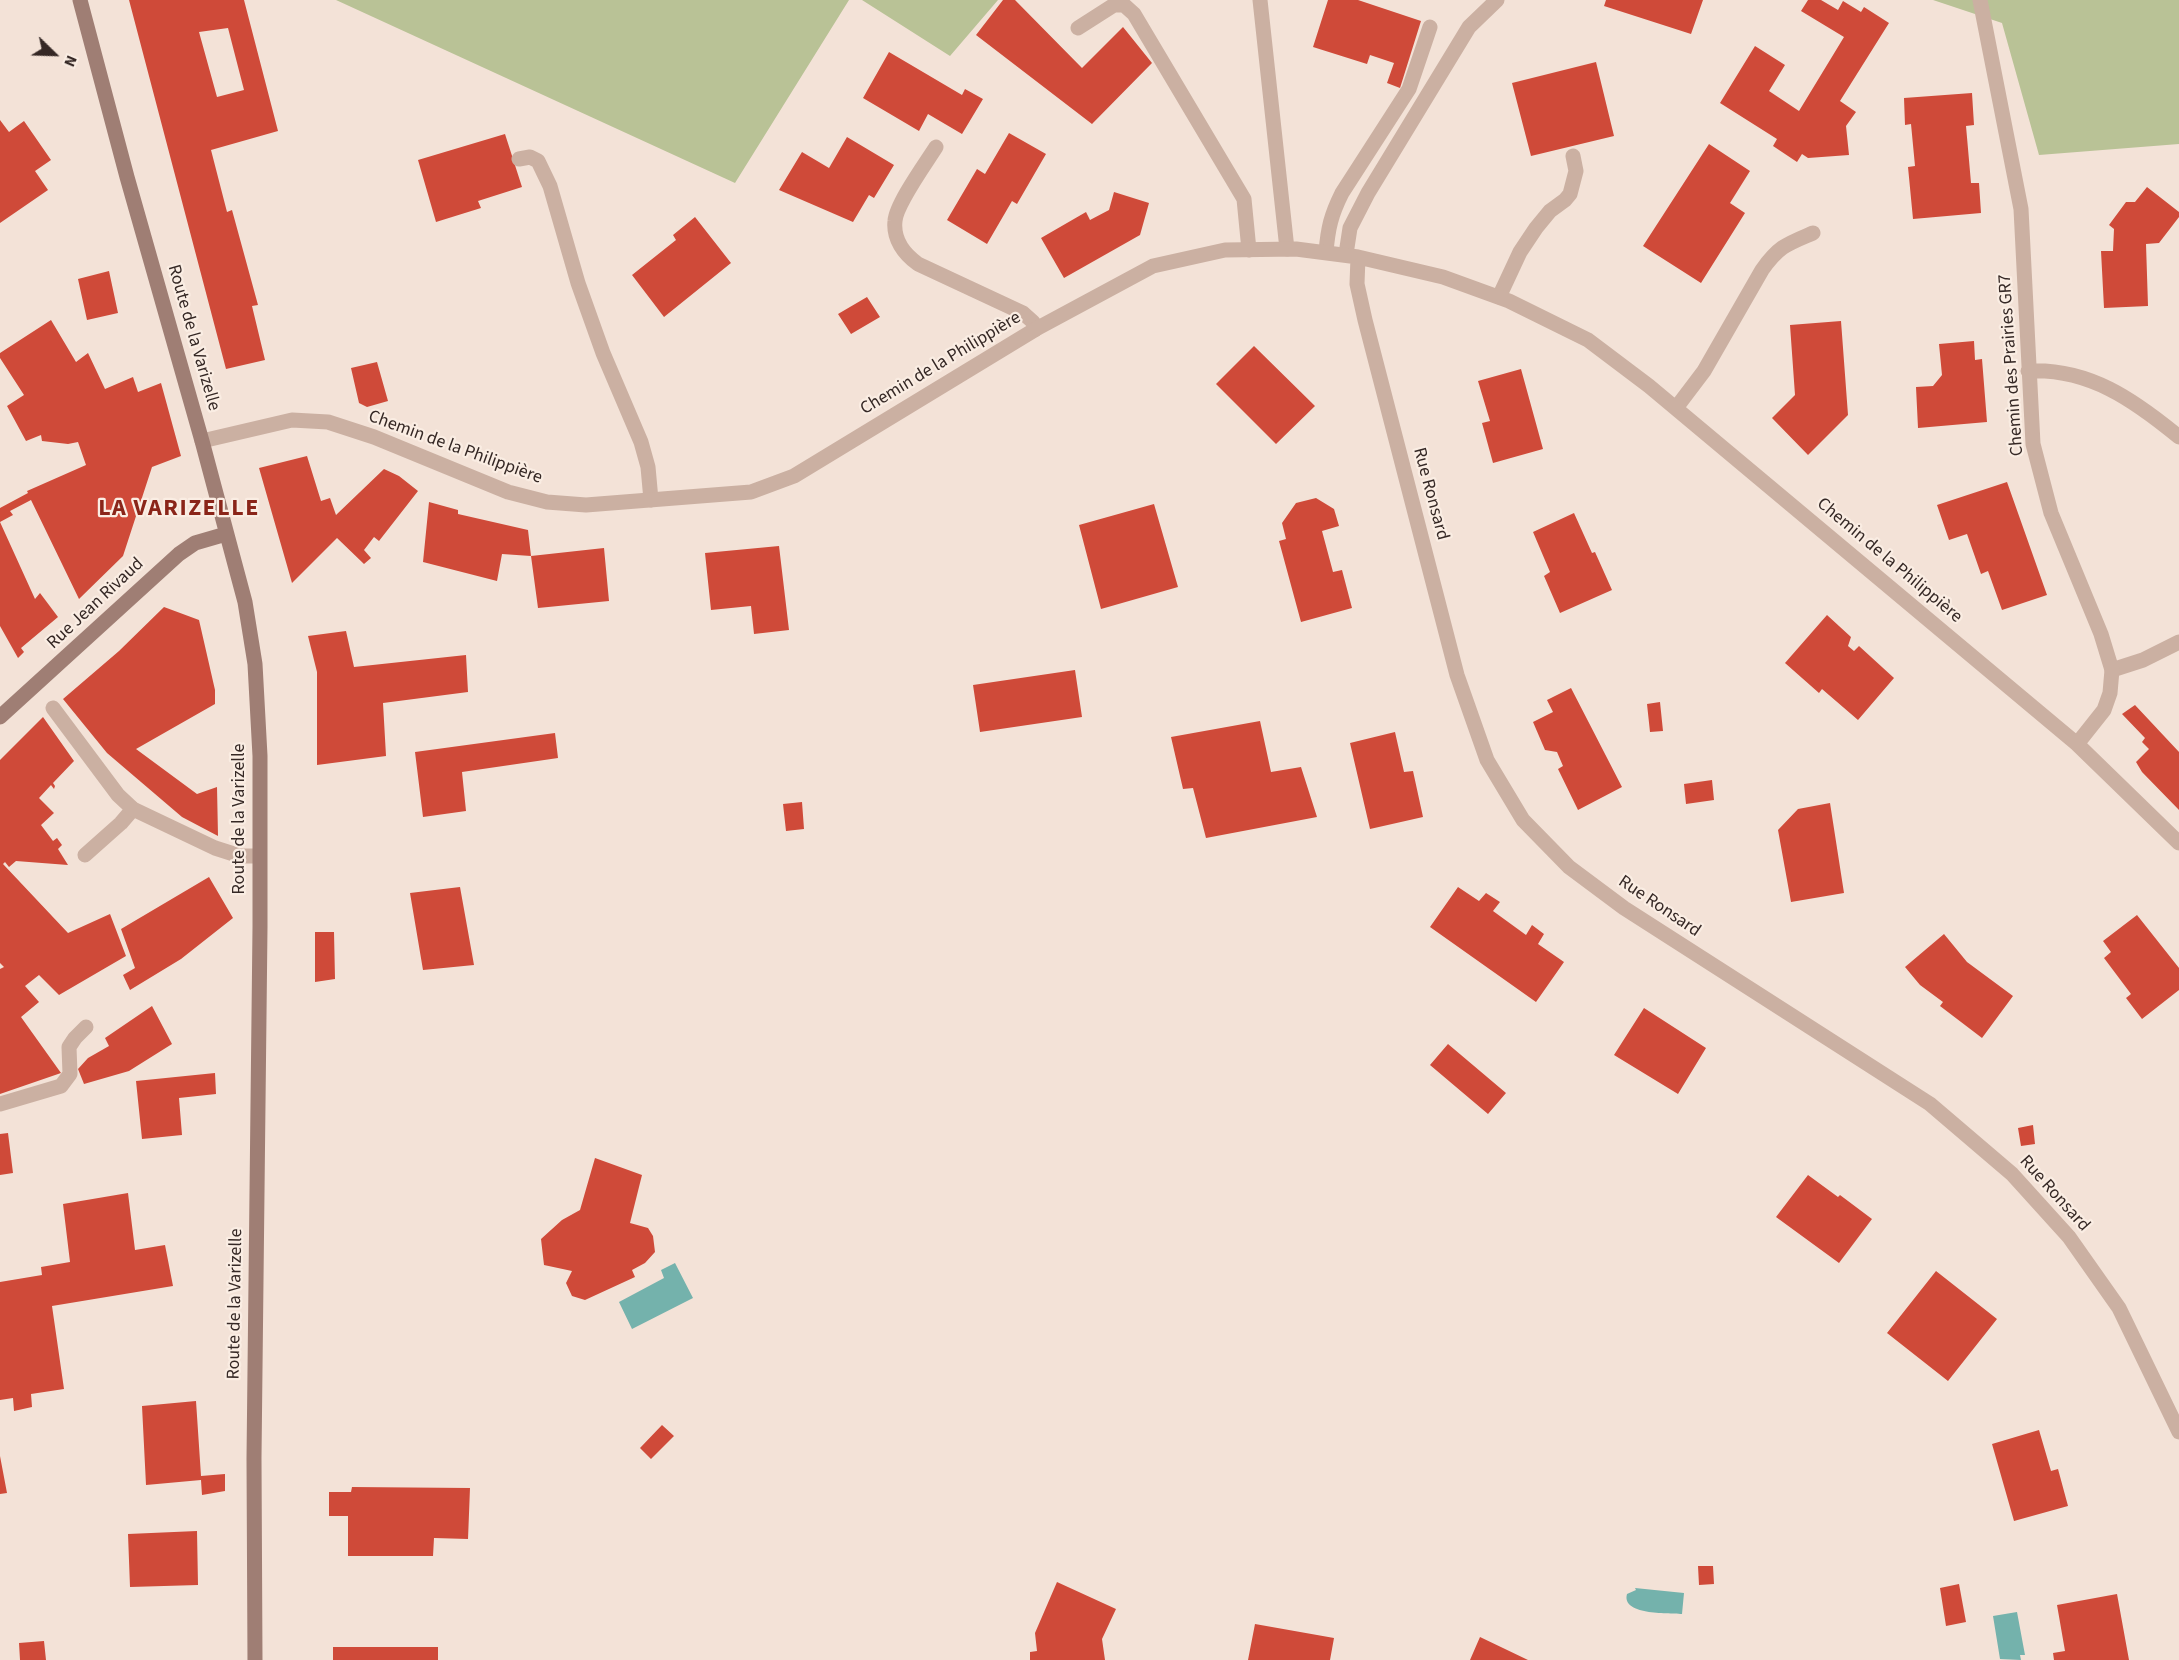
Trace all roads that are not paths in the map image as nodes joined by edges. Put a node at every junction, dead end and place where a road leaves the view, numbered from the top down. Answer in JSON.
{"nodes":[{"id":1,"x":80,"y":0,"type":"edge"},
{"id":2,"x":1260,"y":0,"type":"edge"},
{"id":3,"x":1497,"y":0,"type":"edge"},
{"id":4,"x":1980,"y":0,"type":"edge"},
{"id":5,"x":1430,"y":27,"type":"dead end"},
{"id":6,"x":1078,"y":28,"type":"dead end"},
{"id":7,"x":936,"y":147,"type":"dead end"},
{"id":8,"x":1573,"y":156,"type":"dead end"},
{"id":9,"x":519,"y":159,"type":"dead end"},
{"id":10,"x":1813,"y":233,"type":"dead end"},
{"id":11,"x":1287,"y":249,"type":"junction"},
{"id":12,"x":1249,"y":250,"type":"junction"},
{"id":13,"x":1326,"y":252,"type":"junction"},
{"id":14,"x":1352,"y":256,"type":"junction"},
{"id":15,"x":1499,"y":297,"type":"junction"},
{"id":16,"x":1036,"y":329,"type":"junction"},
{"id":17,"x":2028,"y":371,"type":"junction"},
{"id":18,"x":1676,"y":408,"type":"junction"},
{"id":19,"x":2179,"y":437,"type":"edge"},
{"id":20,"x":202,"y":441,"type":"junction"},
{"id":21,"x":651,"y":500,"type":"junction"},
{"id":22,"x":226,"y":534,"type":"junction"},
{"id":23,"x":2179,"y":642,"type":"edge"},
{"id":24,"x":2112,"y":670,"type":"junction"},
{"id":25,"x":53,"y":708,"type":"dead end"},
{"id":26,"x":2,"y":712,"type":"edge"},
{"id":27,"x":2077,"y":744,"type":"junction"},
{"id":28,"x":133,"y":809,"type":"junction"},
{"id":29,"x":2179,"y":843,"type":"edge"},
{"id":30,"x":85,"y":855,"type":"dead end"},
{"id":31,"x":259,"y":856,"type":"junction"},
{"id":32,"x":86,"y":1027,"type":"dead end"},
{"id":33,"x":0,"y":1104,"type":"edge"},
{"id":34,"x":2179,"y":1432,"type":"edge"},
{"id":35,"x":255,"y":1660,"type":"edge"}],
"edges":[{"from":1,"to":20,"type":"street","name":"Route de la Varizelle"},
{"from":2,"to":11,"type":"street"},
{"from":3,"to":14,"type":"street","name":"Rue Ronsard"},
{"from":4,"to":17,"type":"street","name":"Chemin des Prairies GR7"},
{"from":5,"to":13,"type":"street"},
{"from":6,"to":12,"type":"street"},
{"from":7,"to":16,"type":"street"},
{"from":8,"to":15,"type":"street"},
{"from":9,"to":21,"type":"street"},
{"from":10,"to":18,"type":"street"},
{"from":11,"to":12,"type":"street","name":"Chemin de la Philippière"},
{"from":11,"to":13,"type":"street","name":"Chemin de la Philippière"},
{"from":12,"to":16,"type":"street","name":"Chemin de la Philippière"},
{"from":13,"to":14,"type":"street","name":"Chemin de la Philippière"},
{"from":14,"to":15,"type":"street","name":"Chemin de la Philippière"},
{"from":14,"to":34,"type":"street","name":"Rue Ronsard"},
{"from":15,"to":18,"type":"street","name":"Chemin de la Philippière"},
{"from":16,"to":21,"type":"street","name":"Chemin de la Philippière"},
{"from":17,"to":19,"type":"street"},
{"from":17,"to":24,"type":"street","name":"Chemin des Prairies GR7"},
{"from":18,"to":27,"type":"street","name":"Chemin de la Philippière"},
{"from":20,"to":21,"type":"street","name":"Chemin de la Philippière"},
{"from":20,"to":22,"type":"street","name":"Route de la Varizelle"},
{"from":22,"to":26,"type":"street","name":"Rue Jean Rivaud"},
{"from":22,"to":31,"type":"street","name":"Route de la Varizelle"},
{"from":23,"to":24,"type":"street"},
{"from":24,"to":27,"type":"street","name":"Chemin des Prairies GR7"},
{"from":25,"to":28,"type":"street"},
{"from":27,"to":29,"type":"street","name":"Chemin de la Philippière"},
{"from":28,"to":30,"type":"street"},
{"from":28,"to":31,"type":"street"},
{"from":31,"to":35,"type":"street","name":"Route de la Varizelle"},
{"from":32,"to":33,"type":"street"}]}
